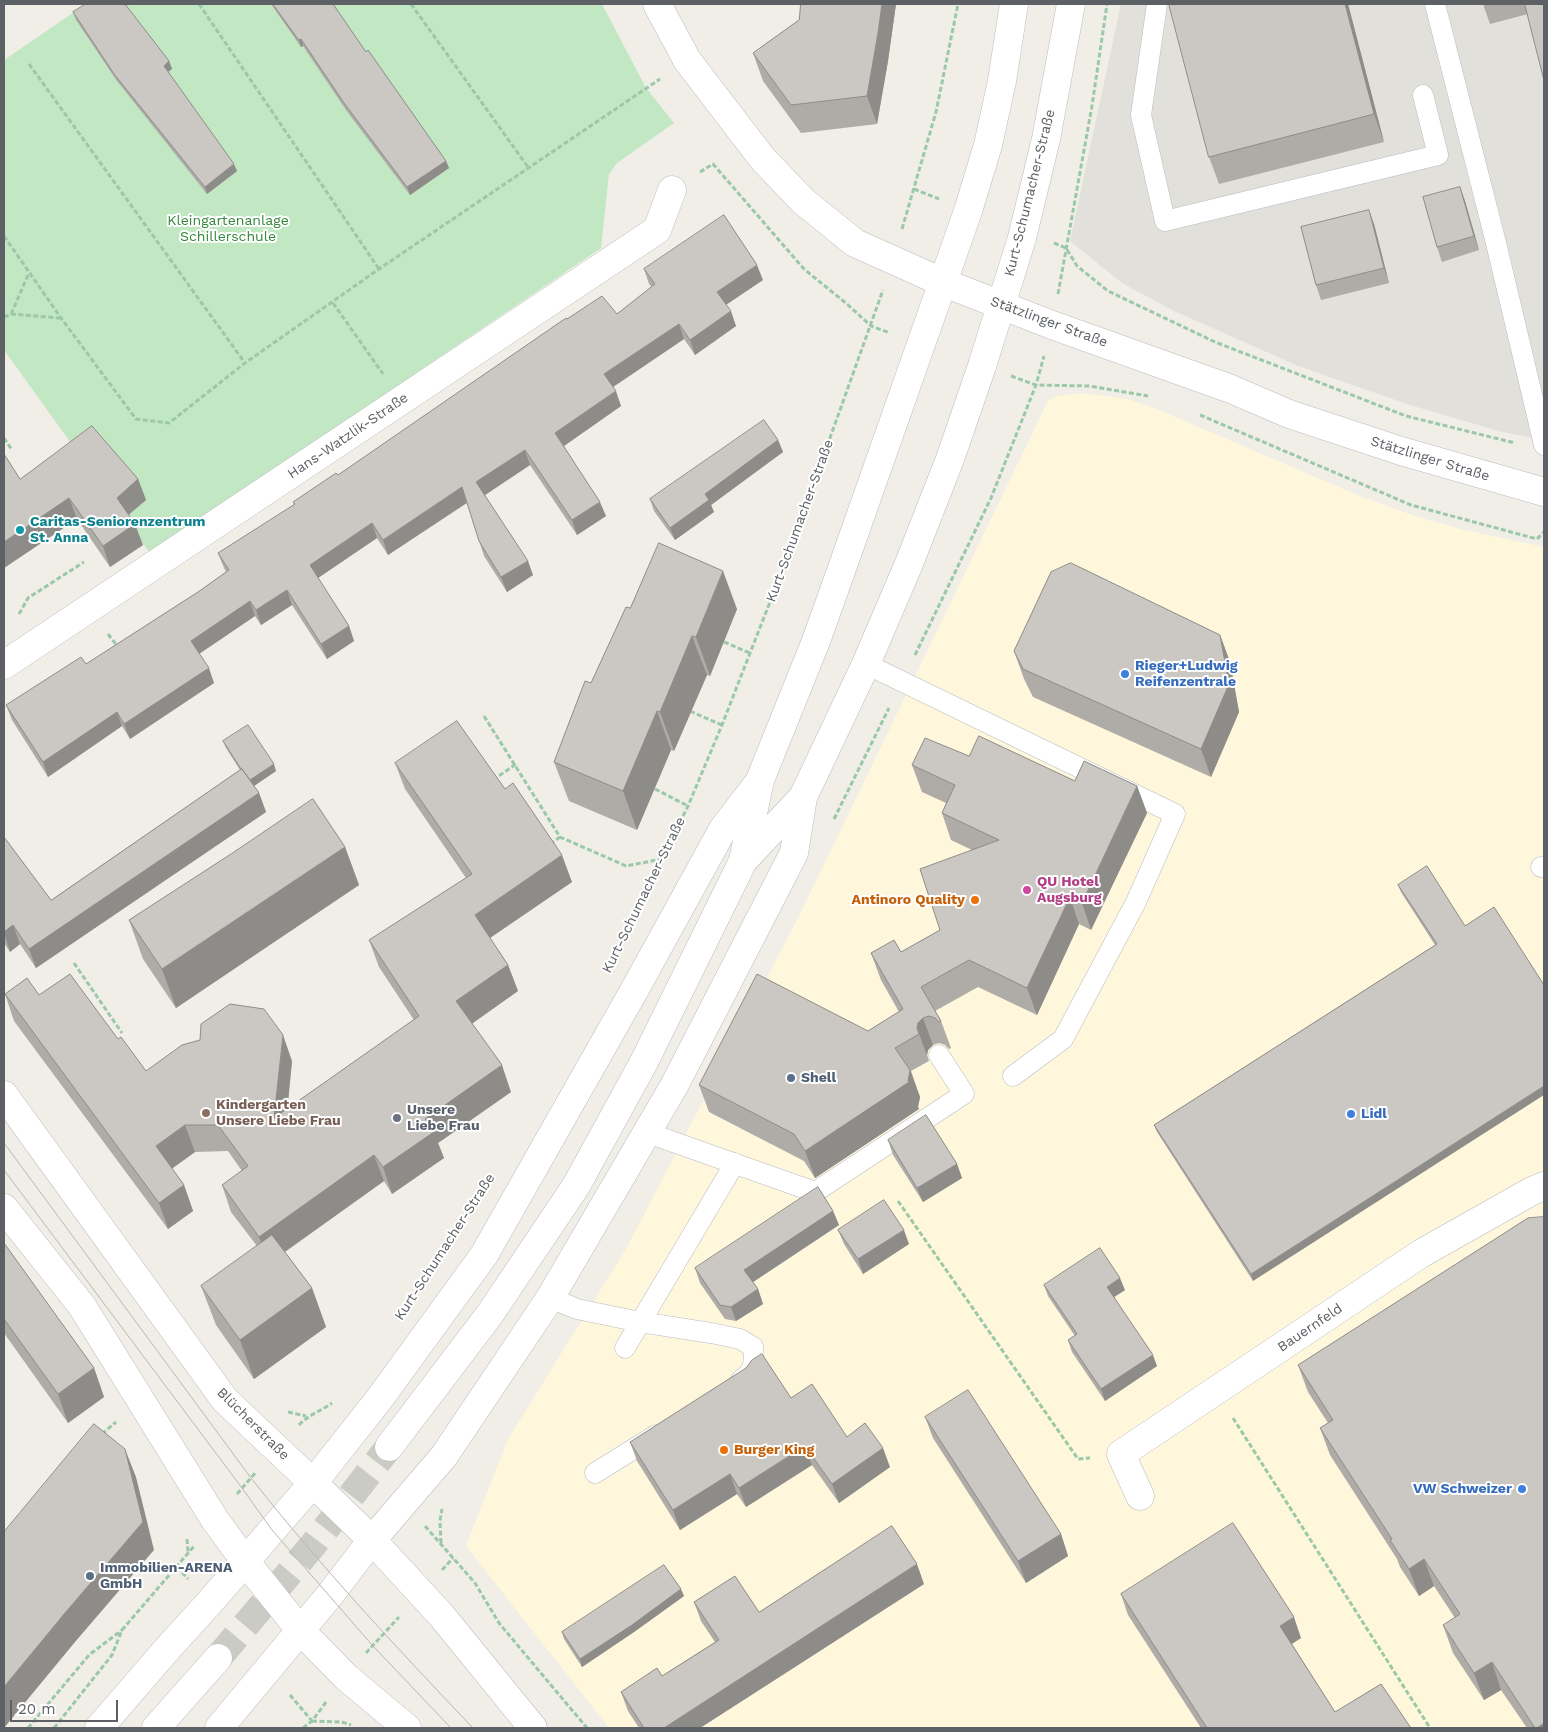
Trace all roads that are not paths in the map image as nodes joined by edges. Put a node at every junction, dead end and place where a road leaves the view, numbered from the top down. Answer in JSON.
{"nodes":[{"id":1,"x":657,"y":4,"type":"edge"},
{"id":2,"x":1014,"y":4,"type":"edge"},
{"id":3,"x":1071,"y":4,"type":"edge"},
{"id":4,"x":1157,"y":4,"type":"edge"},
{"id":5,"x":1435,"y":4,"type":"edge"},
{"id":6,"x":1423,"y":95,"type":"dead end"},
{"id":7,"x":672,"y":190,"type":"road end"},
{"id":8,"x":942,"y":282,"type":"junction"},
{"id":9,"x":1002,"y":304,"type":"junction"},
{"id":10,"x":1544,"y":445,"type":"edge"},
{"id":11,"x":1544,"y":492,"type":"edge"},
{"id":12,"x":866,"y":664,"type":"junction"},
{"id":13,"x":4,"y":665,"type":"edge"},
{"id":14,"x":760,"y":780,"type":"junction"},
{"id":15,"x":803,"y":797,"type":"junction"},
{"id":16,"x":743,"y":861,"type":"junction"},
{"id":17,"x":940,"y":1055,"type":"edge"},
{"id":18,"x":1013,"y":1076,"type":"dead end"},
{"id":19,"x":4,"y":1095,"type":"edge"},
{"id":20,"x":648,"y":1133,"type":"junction"},
{"id":21,"x":735,"y":1163,"type":"junction"},
{"id":22,"x":1544,"y":1186,"type":"edge"},
{"id":23,"x":4,"y":1208,"type":"edge"},
{"id":24,"x":550,"y":1298,"type":"junction"},
{"id":25,"x":640,"y":1322,"type":"junction"},
{"id":26,"x":625,"y":1348,"type":"dead end"},
{"id":27,"x":724,"y":1392,"type":"edge"},
{"id":28,"x":669,"y":1427,"type":"edge"},
{"id":29,"x":389,"y":1447,"type":"tunnel mouth"},
{"id":30,"x":595,"y":1473,"type":"dead end"},
{"id":31,"x":313,"y":1483,"type":"junction"},
{"id":32,"x":1140,"y":1496,"type":"dead end"},
{"id":33,"x":372,"y":1540,"type":"junction"},
{"id":34,"x":245,"y":1561,"type":"junction"},
{"id":35,"x":300,"y":1630,"type":"junction"},
{"id":36,"x":218,"y":1658,"type":"tunnel mouth"},
{"id":37,"x":99,"y":1728,"type":"edge"},
{"id":38,"x":156,"y":1728,"type":"edge"},
{"id":39,"x":220,"y":1728,"type":"edge"},
{"id":40,"x":407,"y":1728,"type":"edge"},
{"id":41,"x":533,"y":1728,"type":"edge"}],
"edges":[{"from":1,"to":8,"type":"main road","name":"Stätzlinger Straße"},
{"from":2,"to":8,"type":"main road","name":"Kurt-Schumacher-Straße"},
{"from":3,"to":9,"type":"main road","name":"Kurt-Schumacher-Straße"},
{"from":4,"to":6,"type":"lane"},
{"from":5,"to":10,"type":"lane"},
{"from":7,"to":13,"type":"main road","name":"Hans-Watzlik-Straße"},
{"from":8,"to":9,"type":"main road","name":"Stätzlinger Straße"},
{"from":8,"to":14,"type":"main road","name":"Kurt-Schumacher-Straße"},
{"from":9,"to":11,"type":"main road","name":"Stätzlinger Straße"},
{"from":9,"to":12,"type":"main road","name":"Kurt-Schumacher-Straße"},
{"from":12,"to":15,"type":"main road","name":"Kurt-Schumacher-Straße"},
{"from":12,"to":18,"type":"lane"},
{"from":14,"to":16,"type":"main road","name":"Kurt-Schumacher-Straße"},
{"from":14,"to":31,"type":"main road"},
{"from":15,"to":16,"type":"main road","name":"Kurt-Schumacher-Straße"},
{"from":15,"to":20,"type":"main road"},
{"from":16,"to":29,"type":"main road","name":"Kurt-Schumacher-Straße"},
{"from":17,"to":21,"type":"lane"},
{"from":19,"to":31,"type":"main road","name":"Blücherstraße"},
{"from":20,"to":21,"type":"lane"},
{"from":20,"to":24,"type":"main road"},
{"from":21,"to":25,"type":"lane"},
{"from":22,"to":32,"type":"main road","name":"Bauernfeld"},
{"from":23,"to":34,"type":"main road"},
{"from":24,"to":25,"type":"lane"},
{"from":24,"to":33,"type":"main road"},
{"from":25,"to":26,"type":"lane"},
{"from":25,"to":27,"type":"lane"},
{"from":28,"to":30,"type":"lane"},
{"from":31,"to":33,"type":"main road","name":"Blücherstraße"},
{"from":31,"to":34,"type":"main road"},
{"from":33,"to":35,"type":"main road"},
{"from":33,"to":41,"type":"main road","name":"Blücherstraße"},
{"from":34,"to":35,"type":"main road"},
{"from":34,"to":37,"type":"main road"},
{"from":35,"to":39,"type":"main road"},
{"from":35,"to":40,"type":"main road"},
{"from":36,"to":38,"type":"main road"}]}
